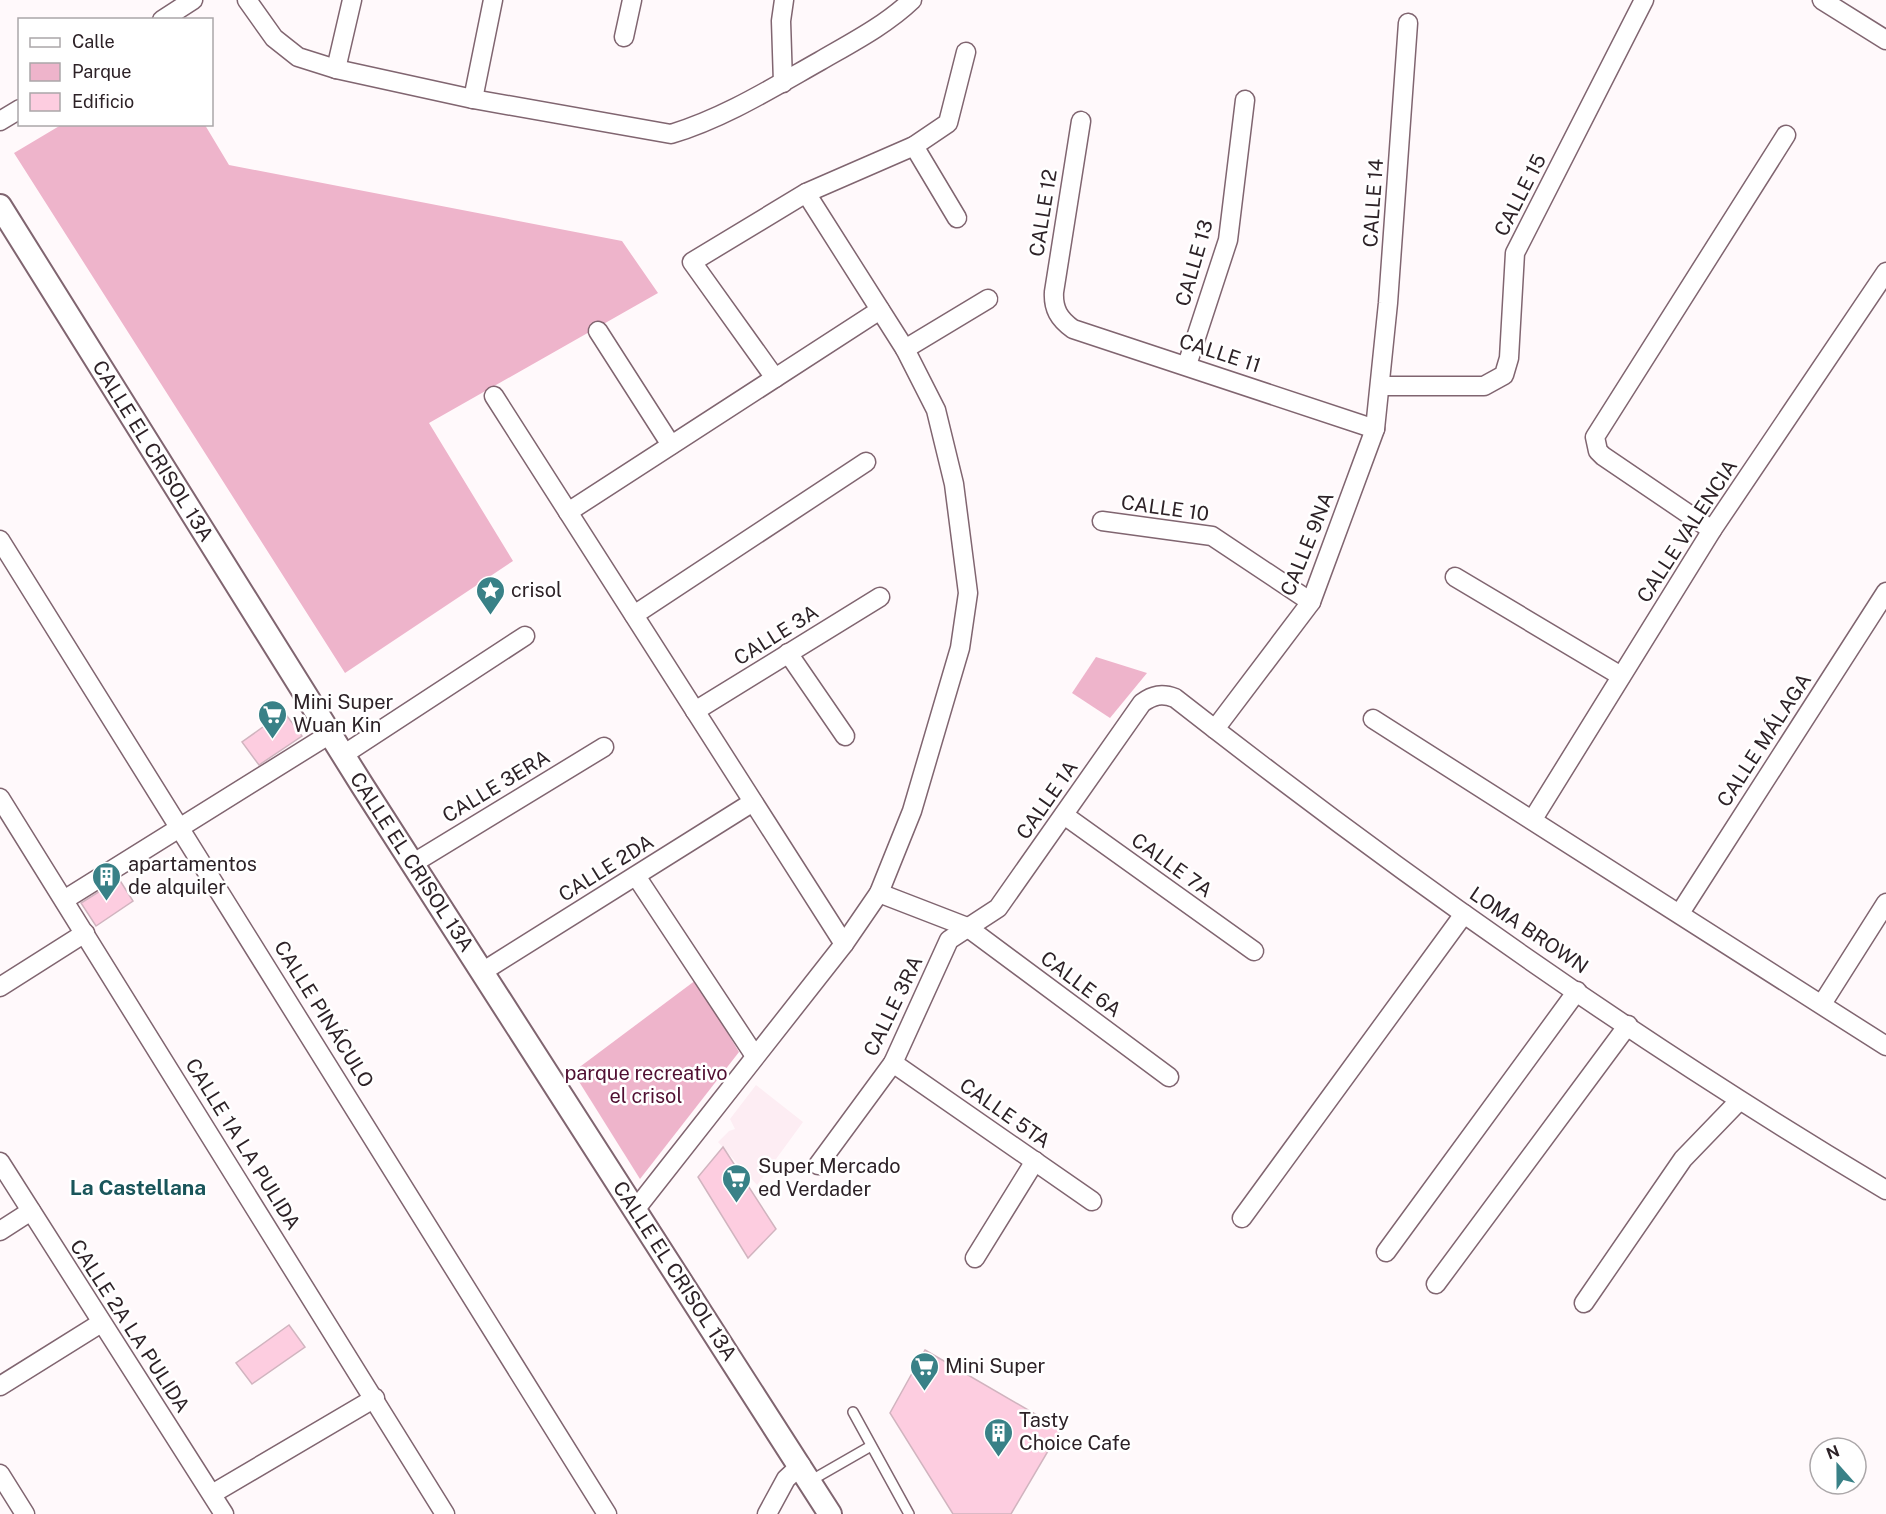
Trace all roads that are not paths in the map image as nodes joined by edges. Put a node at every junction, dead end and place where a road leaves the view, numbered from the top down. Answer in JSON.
{"nodes":[{"id":1,"x":193,"y":0,"type":"edge"},
{"id":2,"x":247,"y":0,"type":"edge"},
{"id":3,"x":352,"y":0,"type":"edge"},
{"id":4,"x":494,"y":0,"type":"edge"},
{"id":5,"x":632,"y":0,"type":"edge"},
{"id":6,"x":784,"y":0,"type":"edge"},
{"id":7,"x":912,"y":0,"type":"edge"},
{"id":8,"x":1644,"y":0,"type":"edge"},
{"id":9,"x":1822,"y":0,"type":"edge"},
{"id":10,"x":165,"y":18,"type":"edge"},
{"id":11,"x":1408,"y":23,"type":"dead end"},
{"id":12,"x":624,"y":36,"type":"dead end"},
{"id":13,"x":1886,"y":40,"type":"edge"},
{"id":14,"x":966,"y":52,"type":"dead end"},
{"id":15,"x":336,"y":69,"type":"junction"},
{"id":16,"x":783,"y":82,"type":"junction"},
{"id":17,"x":473,"y":99,"type":"junction"},
{"id":18,"x":1245,"y":100,"type":"dead end"},
{"id":19,"x":18,"y":110,"type":"edge"},
{"id":20,"x":1081,"y":121,"type":"dead end"},
{"id":21,"x":0,"y":122,"type":"edge"},
{"id":22,"x":1786,"y":135,"type":"dead end"},
{"id":23,"x":914,"y":146,"type":"junction"},
{"id":24,"x":806,"y":193,"type":"junction"},
{"id":25,"x":0,"y":206,"type":"edge"},
{"id":26,"x":957,"y":218,"type":"dead end"},
{"id":27,"x":1886,"y":272,"type":"edge"},
{"id":28,"x":988,"y":299,"type":"dead end"},
{"id":29,"x":880,"y":310,"type":"junction"},
{"id":30,"x":1056,"y":312,"type":"joint"},
{"id":31,"x":598,"y":331,"type":"dead end"},
{"id":32,"x":905,"y":350,"type":"junction"},
{"id":33,"x":1186,"y":365,"type":"junction"},
{"id":34,"x":775,"y":378,"type":"junction"},
{"id":35,"x":1382,"y":386,"type":"junction"},
{"id":36,"x":494,"y":396,"type":"dead end"},
{"id":37,"x":1375,"y":429,"type":"junction"},
{"id":38,"x":671,"y":446,"type":"junction"},
{"id":39,"x":866,"y":462,"type":"dead end"},
{"id":40,"x":568,"y":512,"type":"junction"},
{"id":41,"x":1102,"y":521,"type":"dead end"},
{"id":42,"x":1712,"y":530,"type":"junction"},
{"id":43,"x":0,"y":540,"type":"edge"},
{"id":44,"x":1455,"y":577,"type":"dead end"},
{"id":45,"x":1886,"y":592,"type":"edge"},
{"id":46,"x":880,"y":597,"type":"dead end"},
{"id":47,"x":1311,"y":602,"type":"junction"},
{"id":48,"x":634,"y":615,"type":"junction"},
{"id":49,"x":525,"y":636,"type":"dead end"},
{"id":50,"x":788,"y":653,"type":"junction"},
{"id":51,"x":1621,"y":676,"type":"junction"},
{"id":52,"x":1158,"y":695,"type":"joint"},
{"id":53,"x":695,"y":711,"type":"junction"},
{"id":54,"x":1374,"y":718,"type":"dead end"},
{"id":55,"x":1215,"y":729,"type":"junction"},
{"id":56,"x":330,"y":734,"type":"junction"},
{"id":57,"x":845,"y":736,"type":"dead end"},
{"id":58,"x":604,"y":747,"type":"dead end"},
{"id":59,"x":343,"y":755,"type":"junction"},
{"id":60,"x":0,"y":798,"type":"edge"},
{"id":61,"x":753,"y":802,"type":"junction"},
{"id":62,"x":1064,"y":815,"type":"junction"},
{"id":63,"x":1533,"y":819,"type":"junction"},
{"id":64,"x":181,"y":827,"type":"junction"},
{"id":65,"x":412,"y":864,"type":"junction"},
{"id":66,"x":636,"y":876,"type":"junction"},
{"id":67,"x":879,"y":893,"type":"junction"},
{"id":68,"x":64,"y":900,"type":"junction"},
{"id":69,"x":1886,"y":903,"type":"edge"},
{"id":70,"x":1680,"y":913,"type":"junction"},
{"id":71,"x":1464,"y":914,"type":"junction"},
{"id":72,"x":967,"y":927,"type":"junction"},
{"id":73,"x":85,"y":933,"type":"junction"},
{"id":74,"x":844,"y":944,"type":"junction"},
{"id":75,"x":1254,"y":951,"type":"dead end"},
{"id":76,"x":482,"y":972,"type":"junction"},
{"id":77,"x":0,"y":987,"type":"edge"},
{"id":78,"x":1577,"y":991,"type":"junction"},
{"id":79,"x":1822,"y":1004,"type":"junction"},
{"id":80,"x":1628,"y":1025,"type":"junction"},
{"id":81,"x":1886,"y":1046,"type":"edge"},
{"id":82,"x":755,"y":1056,"type":"junction"},
{"id":83,"x":893,"y":1063,"type":"junction"},
{"id":84,"x":1169,"y":1077,"type":"dead end"},
{"id":85,"x":1739,"y":1101,"type":"junction"},
{"id":86,"x":1035,"y":1161,"type":"junction"},
{"id":87,"x":0,"y":1162,"type":"edge"},
{"id":88,"x":818,"y":1165,"type":"dead end"},
{"id":89,"x":1886,"y":1190,"type":"edge"},
{"id":90,"x":1092,"y":1201,"type":"dead end"},
{"id":91,"x":635,"y":1210,"type":"junction"},
{"id":92,"x":31,"y":1211,"type":"junction"},
{"id":93,"x":1242,"y":1218,"type":"dead end"},
{"id":94,"x":0,"y":1231,"type":"edge"},
{"id":95,"x":1386,"y":1252,"type":"dead end"},
{"id":96,"x":975,"y":1258,"type":"dead end"},
{"id":97,"x":1436,"y":1284,"type":"dead end"},
{"id":98,"x":1584,"y":1303,"type":"dead end"},
{"id":99,"x":101,"y":1323,"type":"junction"},
{"id":100,"x":0,"y":1386,"type":"edge"},
{"id":101,"x":375,"y":1398,"type":"junction"},
{"id":102,"x":853,"y":1412,"type":"dead end"},
{"id":103,"x":872,"y":1446,"type":"junction"},
{"id":104,"x":805,"y":1473,"type":"junction"},
{"id":105,"x":0,"y":1474,"type":"edge"},
{"id":106,"x":212,"y":1494,"type":"junction"},
{"id":107,"x":25,"y":1514,"type":"edge"},
{"id":108,"x":224,"y":1514,"type":"edge"},
{"id":109,"x":445,"y":1514,"type":"edge"},
{"id":110,"x":607,"y":1514,"type":"edge"},
{"id":111,"x":767,"y":1514,"type":"edge"},
{"id":112,"x":830,"y":1514,"type":"edge"},
{"id":113,"x":909,"y":1514,"type":"edge"}],
"edges":[{"from":1,"to":10,"type":"street"},
{"from":2,"to":15,"type":"street"},
{"from":3,"to":15,"type":"street"},
{"from":4,"to":17,"type":"street"},
{"from":5,"to":12,"type":"street"},
{"from":6,"to":16,"type":"street"},
{"from":7,"to":16,"type":"street"},
{"from":8,"to":35,"type":"street","name":"CALLE 15"},
{"from":9,"to":13,"type":"street"},
{"from":11,"to":35,"type":"street","name":"CALLE 14"},
{"from":14,"to":23,"type":"street"},
{"from":15,"to":17,"type":"street"},
{"from":16,"to":17,"type":"street"},
{"from":18,"to":33,"type":"street","name":"CALLE 13"},
{"from":19,"to":21,"type":"street"},
{"from":20,"to":30,"type":"street","name":"CALLE 12"},
{"from":22,"to":42,"type":"street"},
{"from":23,"to":24,"type":"street"},
{"from":23,"to":26,"type":"street"},
{"from":24,"to":29,"type":"street"},
{"from":24,"to":34,"type":"street"},
{"from":25,"to":56,"type":"street","name":"CALLE EL CRISOL 13A"},
{"from":27,"to":42,"type":"street","name":"CALLE VALENCIA"},
{"from":28,"to":32,"type":"street"},
{"from":29,"to":32,"type":"street"},
{"from":29,"to":34,"type":"street"},
{"from":30,"to":33,"type":"street","name":"CALLE 11"},
{"from":31,"to":38,"type":"street"},
{"from":32,"to":67,"type":"street"},
{"from":33,"to":37,"type":"street","name":"CALLE 11"},
{"from":34,"to":38,"type":"street"},
{"from":35,"to":37,"type":"street","name":"CALLE 9NA"},
{"from":36,"to":40,"type":"street"},
{"from":37,"to":47,"type":"street","name":"CALLE 9NA"},
{"from":38,"to":40,"type":"street"},
{"from":39,"to":48,"type":"street"},
{"from":40,"to":48,"type":"street"},
{"from":41,"to":47,"type":"street","name":"CALLE 10"},
{"from":42,"to":51,"type":"street","name":"CALLE VALENCIA"},
{"from":43,"to":64,"type":"street","name":"CALLE PINÁCULO"},
{"from":44,"to":51,"type":"street"},
{"from":45,"to":70,"type":"street","name":"CALLE MÁLAGA"},
{"from":46,"to":50,"type":"street","name":"CALLE 3A"},
{"from":47,"to":55,"type":"street","name":"CALLE 9NA"},
{"from":48,"to":53,"type":"street"},
{"from":49,"to":59,"type":"street"},
{"from":50,"to":53,"type":"street","name":"CALLE 3A"},
{"from":50,"to":57,"type":"street"},
{"from":51,"to":63,"type":"street","name":"CALLE VALENCIA"},
{"from":52,"to":55,"type":"street","name":"LOMA BROWN"},
{"from":52,"to":62,"type":"street","name":"CALLE 1A"},
{"from":53,"to":61,"type":"street"},
{"from":54,"to":63,"type":"street"},
{"from":55,"to":71,"type":"street","name":"LOMA BROWN"},
{"from":56,"to":59,"type":"street","name":"CALLE EL CRISOL 13A"},
{"from":56,"to":64,"type":"street"},
{"from":58,"to":65,"type":"street","name":"CALLE 3ERA"},
{"from":59,"to":65,"type":"street","name":"CALLE EL CRISOL 13A"},
{"from":60,"to":68,"type":"street","name":"CALLE 1A LA PULIDA"},
{"from":61,"to":66,"type":"street","name":"CALLE 2DA"},
{"from":61,"to":74,"type":"street"},
{"from":62,"to":72,"type":"street","name":"CALLE 1A"},
{"from":62,"to":75,"type":"street","name":"CALLE 7A"},
{"from":63,"to":70,"type":"street"},
{"from":64,"to":68,"type":"street"},
{"from":64,"to":110,"type":"street","name":"CALLE PINÁCULO"},
{"from":65,"to":76,"type":"street","name":"CALLE EL CRISOL 13A"},
{"from":66,"to":76,"type":"street","name":"CALLE 2DA"},
{"from":66,"to":82,"type":"street"},
{"from":67,"to":72,"type":"street","name":"CALLE 6A"},
{"from":67,"to":74,"type":"street"},
{"from":68,"to":73,"type":"street","name":"CALLE 1A LA PULIDA"},
{"from":69,"to":79,"type":"street"},
{"from":70,"to":79,"type":"street"},
{"from":71,"to":78,"type":"street","name":"LOMA BROWN"},
{"from":71,"to":93,"type":"street"},
{"from":72,"to":83,"type":"street","name":"CALLE 3RA"},
{"from":72,"to":84,"type":"street","name":"CALLE 6A"},
{"from":73,"to":77,"type":"street"},
{"from":73,"to":101,"type":"street","name":"CALLE 1A LA PULIDA"},
{"from":74,"to":82,"type":"street"},
{"from":76,"to":91,"type":"street","name":"CALLE EL CRISOL 13A"},
{"from":78,"to":80,"type":"street","name":"LOMA BROWN"},
{"from":78,"to":95,"type":"street"},
{"from":79,"to":81,"type":"street"},
{"from":80,"to":85,"type":"street","name":"LOMA BROWN"},
{"from":80,"to":97,"type":"street"},
{"from":82,"to":91,"type":"street"},
{"from":83,"to":86,"type":"street","name":"CALLE 5TA"},
{"from":83,"to":88,"type":"street","name":"CALLE 3RA"},
{"from":85,"to":89,"type":"street","name":"LOMA BROWN"},
{"from":85,"to":98,"type":"street"},
{"from":86,"to":90,"type":"street","name":"CALLE 5TA"},
{"from":86,"to":96,"type":"street"},
{"from":87,"to":92,"type":"street","name":"CALLE 2A LA PULIDA"},
{"from":91,"to":104,"type":"street","name":"CALLE EL CRISOL 13A"},
{"from":92,"to":94,"type":"street"},
{"from":92,"to":99,"type":"street","name":"CALLE 2A LA PULIDA"},
{"from":99,"to":100,"type":"street"},
{"from":99,"to":106,"type":"street","name":"CALLE 2A LA PULIDA"},
{"from":101,"to":106,"type":"street"},
{"from":101,"to":109,"type":"street","name":"CALLE 1A LA PULIDA"},
{"from":102,"to":103,"type":"lane"},
{"from":103,"to":104,"type":"lane"},
{"from":103,"to":113,"type":"lane"},
{"from":104,"to":111,"type":"street"},
{"from":104,"to":112,"type":"street","name":"CALLE EL CRISOL 13A"},
{"from":105,"to":107,"type":"street"},
{"from":106,"to":108,"type":"street","name":"CALLE 2A LA PULIDA"}]}
